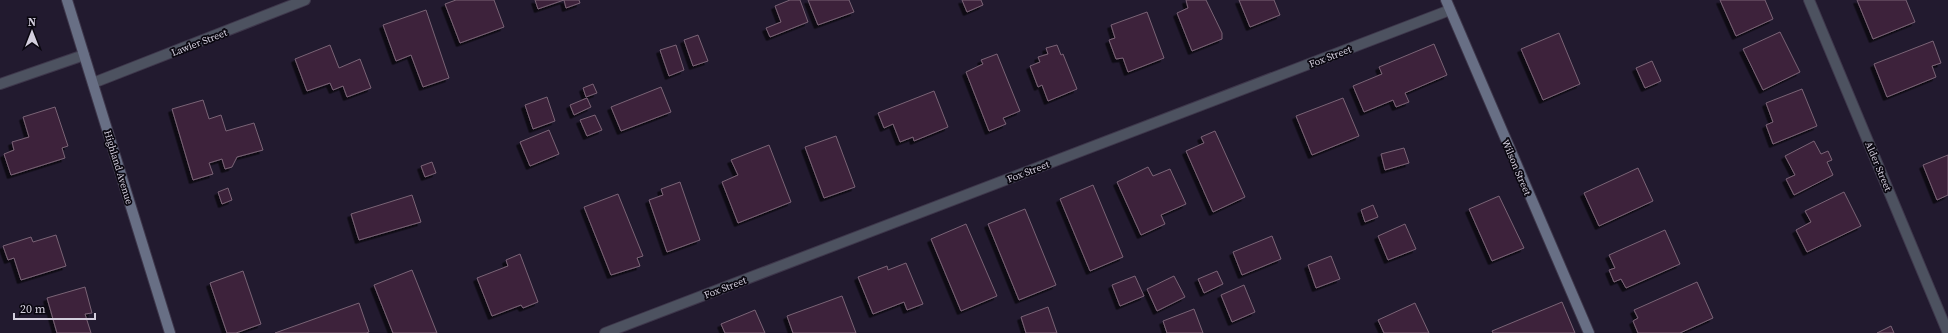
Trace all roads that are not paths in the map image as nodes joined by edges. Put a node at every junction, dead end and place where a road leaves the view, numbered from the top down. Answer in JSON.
{"nodes":[{"id":1,"x":67,"y":0,"type":"edge"},
{"id":2,"x":305,"y":0,"type":"edge"},
{"id":3,"x":1810,"y":0,"type":"edge"},
{"id":4,"x":1448,"y":5,"type":"edge"},
{"id":5,"x":84,"y":55,"type":"junction"},
{"id":6,"x":93,"y":83,"type":"junction"},
{"id":7,"x":0,"y":84,"type":"edge"},
{"id":8,"x":170,"y":333,"type":"edge"},
{"id":9,"x":605,"y":333,"type":"edge"},
{"id":10,"x":1589,"y":333,"type":"edge"},
{"id":11,"x":1948,"y":333,"type":"edge"}],
"edges":[{"from":1,"to":5,"type":"main road","name":"Highland Avenue"},
{"from":2,"to":6,"type":"street","name":"Lawler Street"},
{"from":3,"to":11,"type":"street","name":"Alder Street"},
{"from":4,"to":9,"type":"street","name":"Fox Street"},
{"from":4,"to":10,"type":"main road","name":"Wilson Street"},
{"from":5,"to":6,"type":"main road","name":"Highland Avenue"},
{"from":5,"to":7,"type":"street"},
{"from":6,"to":8,"type":"main road","name":"Highland Avenue"}]}
